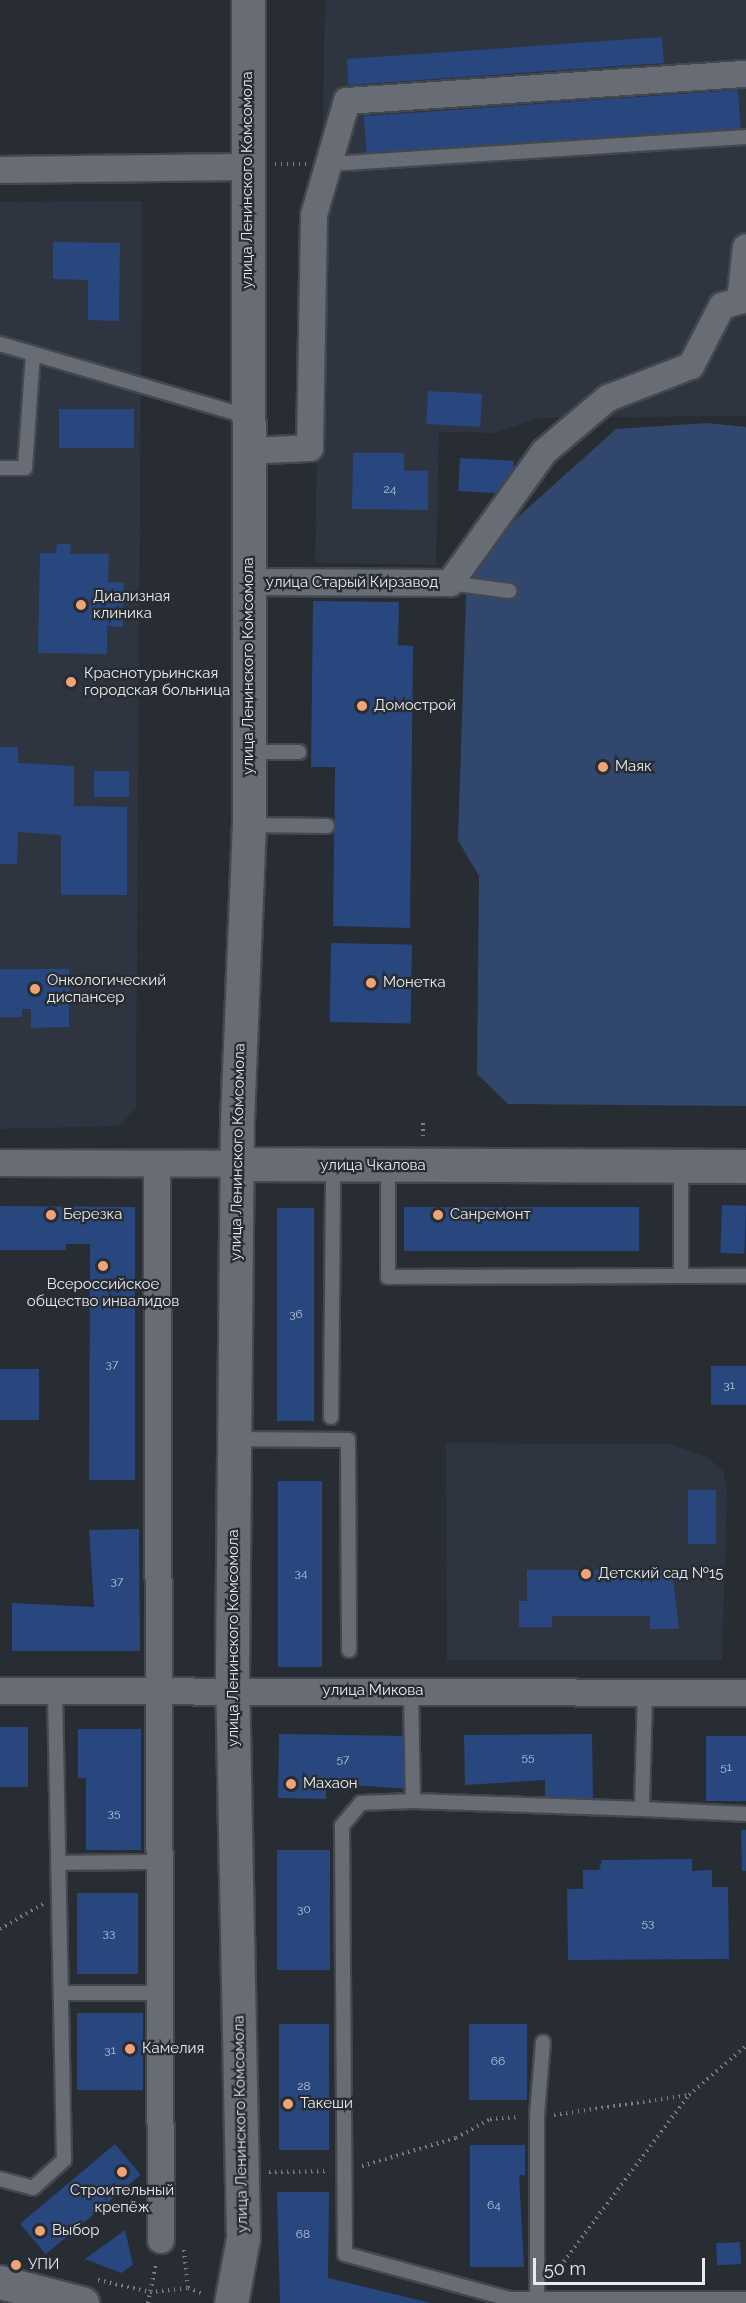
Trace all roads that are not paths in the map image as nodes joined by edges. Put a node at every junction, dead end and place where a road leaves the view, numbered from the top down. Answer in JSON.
{"nodes":[{"id":1,"x":248,"y":0,"type":"edge"},
{"id":2,"x":746,"y":74,"type":"edge"},
{"id":3,"x":746,"y":137,"type":"edge"},
{"id":4,"x":329,"y":164,"type":"junction"},
{"id":5,"x":247,"y":167,"type":"junction"},
{"id":6,"x":0,"y":170,"type":"edge"},
{"id":7,"x":746,"y":247,"type":"edge"},
{"id":8,"x":0,"y":344,"type":"edge"},
{"id":9,"x":33,"y":355,"type":"junction"},
{"id":10,"x":249,"y":417,"type":"junction"},
{"id":11,"x":249,"y":452,"type":"junction"},
{"id":12,"x":0,"y":468,"type":"edge"},
{"id":13,"x":248,"y":582,"type":"junction"},
{"id":14,"x":450,"y":583,"type":"junction"},
{"id":15,"x":509,"y":591,"type":"dead end"},
{"id":16,"x":249,"y":752,"type":"junction"},
{"id":17,"x":299,"y":752,"type":"dead end"},
{"id":18,"x":249,"y":825,"type":"junction"},
{"id":19,"x":327,"y":826,"type":"dead end"},
{"id":20,"x":0,"y":1163,"type":"edge"},
{"id":21,"x":237,"y":1164,"type":"junction"},
{"id":22,"x":158,"y":1165,"type":"junction"},
{"id":23,"x":333,"y":1166,"type":"junction"},
{"id":24,"x":388,"y":1166,"type":"junction"},
{"id":25,"x":681,"y":1166,"type":"junction"},
{"id":26,"x":746,"y":1166,"type":"edge"},
{"id":27,"x":681,"y":1276,"type":"junction"},
{"id":28,"x":746,"y":1276,"type":"edge"},
{"id":29,"x":331,"y":1418,"type":"dead end"},
{"id":30,"x":234,"y":1439,"type":"junction"},
{"id":31,"x":349,"y":1650,"type":"dead end"},
{"id":32,"x":55,"y":1690,"type":"junction"},
{"id":33,"x":159,"y":1690,"type":"junction"},
{"id":34,"x":411,"y":1690,"type":"junction"},
{"id":35,"x":0,"y":1691,"type":"edge"},
{"id":36,"x":234,"y":1691,"type":"junction"},
{"id":37,"x":645,"y":1692,"type":"junction"},
{"id":38,"x":746,"y":1693,"type":"edge"},
{"id":39,"x":413,"y":1801,"type":"junction"},
{"id":40,"x":642,"y":1809,"type":"junction"},
{"id":41,"x":746,"y":1814,"type":"edge"},
{"id":42,"x":160,"y":1862,"type":"junction"},
{"id":43,"x":58,"y":1863,"type":"junction"},
{"id":44,"x":161,"y":1993,"type":"junction"},
{"id":45,"x":61,"y":1994,"type":"junction"},
{"id":46,"x":543,"y":2042,"type":"dead end"},
{"id":47,"x":0,"y":2179,"type":"edge"},
{"id":48,"x":161,"y":2240,"type":"road end"},
{"id":49,"x":0,"y":2282,"type":"edge"},
{"id":50,"x":87,"y":2291,"type":"edge"},
{"id":51,"x":219,"y":2299,"type":"edge"},
{"id":52,"x":537,"y":2299,"type":"junction"},
{"id":53,"x":746,"y":2299,"type":"edge"},
{"id":54,"x":510,"y":2301,"type":"edge"}],
"edges":[{"from":1,"to":5,"type":"main road","name":"улица Ленинского Комсомола"},
{"from":2,"to":4,"type":"street"},
{"from":3,"to":4,"type":"lane"},
{"from":4,"to":11,"type":"street"},
{"from":5,"to":6,"type":"street"},
{"from":5,"to":10,"type":"main road","name":"улица Ленинского Комсомола"},
{"from":7,"to":14,"type":"street","name":"улица Старый Кирзавод"},
{"from":8,"to":9,"type":"lane"},
{"from":9,"to":10,"type":"lane"},
{"from":9,"to":12,"type":"lane"},
{"from":10,"to":11,"type":"main road","name":"улица Ленинского Комсомола"},
{"from":11,"to":13,"type":"main road","name":"улица Ленинского Комсомола"},
{"from":13,"to":14,"type":"street","name":"улица Старый Кирзавод"},
{"from":13,"to":16,"type":"main road","name":"улица Ленинского Комсомола"},
{"from":14,"to":15,"type":"lane"},
{"from":16,"to":17,"type":"lane"},
{"from":16,"to":18,"type":"main road","name":"улица Ленинского Комсомола"},
{"from":18,"to":19,"type":"lane"},
{"from":18,"to":21,"type":"main road","name":"улица Ленинского Комсомола"},
{"from":20,"to":22,"type":"street","name":"улица Чкалова"},
{"from":21,"to":22,"type":"street","name":"улица Чкалова"},
{"from":21,"to":23,"type":"main road","name":"улица Чкалова"},
{"from":21,"to":30,"type":"main road","name":"улица Ленинского Комсомола"},
{"from":22,"to":33,"type":"street"},
{"from":23,"to":24,"type":"main road","name":"улица Чкалова"},
{"from":23,"to":29,"type":"lane"},
{"from":24,"to":25,"type":"main road","name":"улица Чкалова"},
{"from":24,"to":27,"type":"lane"},
{"from":25,"to":26,"type":"main road","name":"улица Чкалова"},
{"from":25,"to":27,"type":"lane"},
{"from":27,"to":28,"type":"lane"},
{"from":30,"to":31,"type":"lane"},
{"from":30,"to":36,"type":"main road","name":"улица Ленинского Комсомола"},
{"from":32,"to":33,"type":"street","name":"улица Микова"},
{"from":32,"to":35,"type":"street","name":"улица Микова"},
{"from":32,"to":43,"type":"lane"},
{"from":33,"to":36,"type":"street","name":"улица Микова"},
{"from":33,"to":42,"type":"street"},
{"from":34,"to":36,"type":"street","name":"улица Микова"},
{"from":34,"to":37,"type":"street","name":"улица Микова"},
{"from":34,"to":39,"type":"lane"},
{"from":36,"to":51,"type":"main road","name":"улица Ленинского Комсомола"},
{"from":37,"to":38,"type":"street","name":"улица Микова"},
{"from":37,"to":40,"type":"lane"},
{"from":39,"to":40,"type":"lane"},
{"from":39,"to":54,"type":"lane"},
{"from":40,"to":41,"type":"lane"},
{"from":42,"to":43,"type":"lane"},
{"from":42,"to":44,"type":"street"},
{"from":43,"to":45,"type":"lane"},
{"from":44,"to":45,"type":"lane"},
{"from":44,"to":48,"type":"street"},
{"from":45,"to":47,"type":"lane"},
{"from":46,"to":52,"type":"lane"},
{"from":49,"to":50,"type":"main road"},
{"from":52,"to":53,"type":"lane"},
{"from":52,"to":54,"type":"lane"}]}
